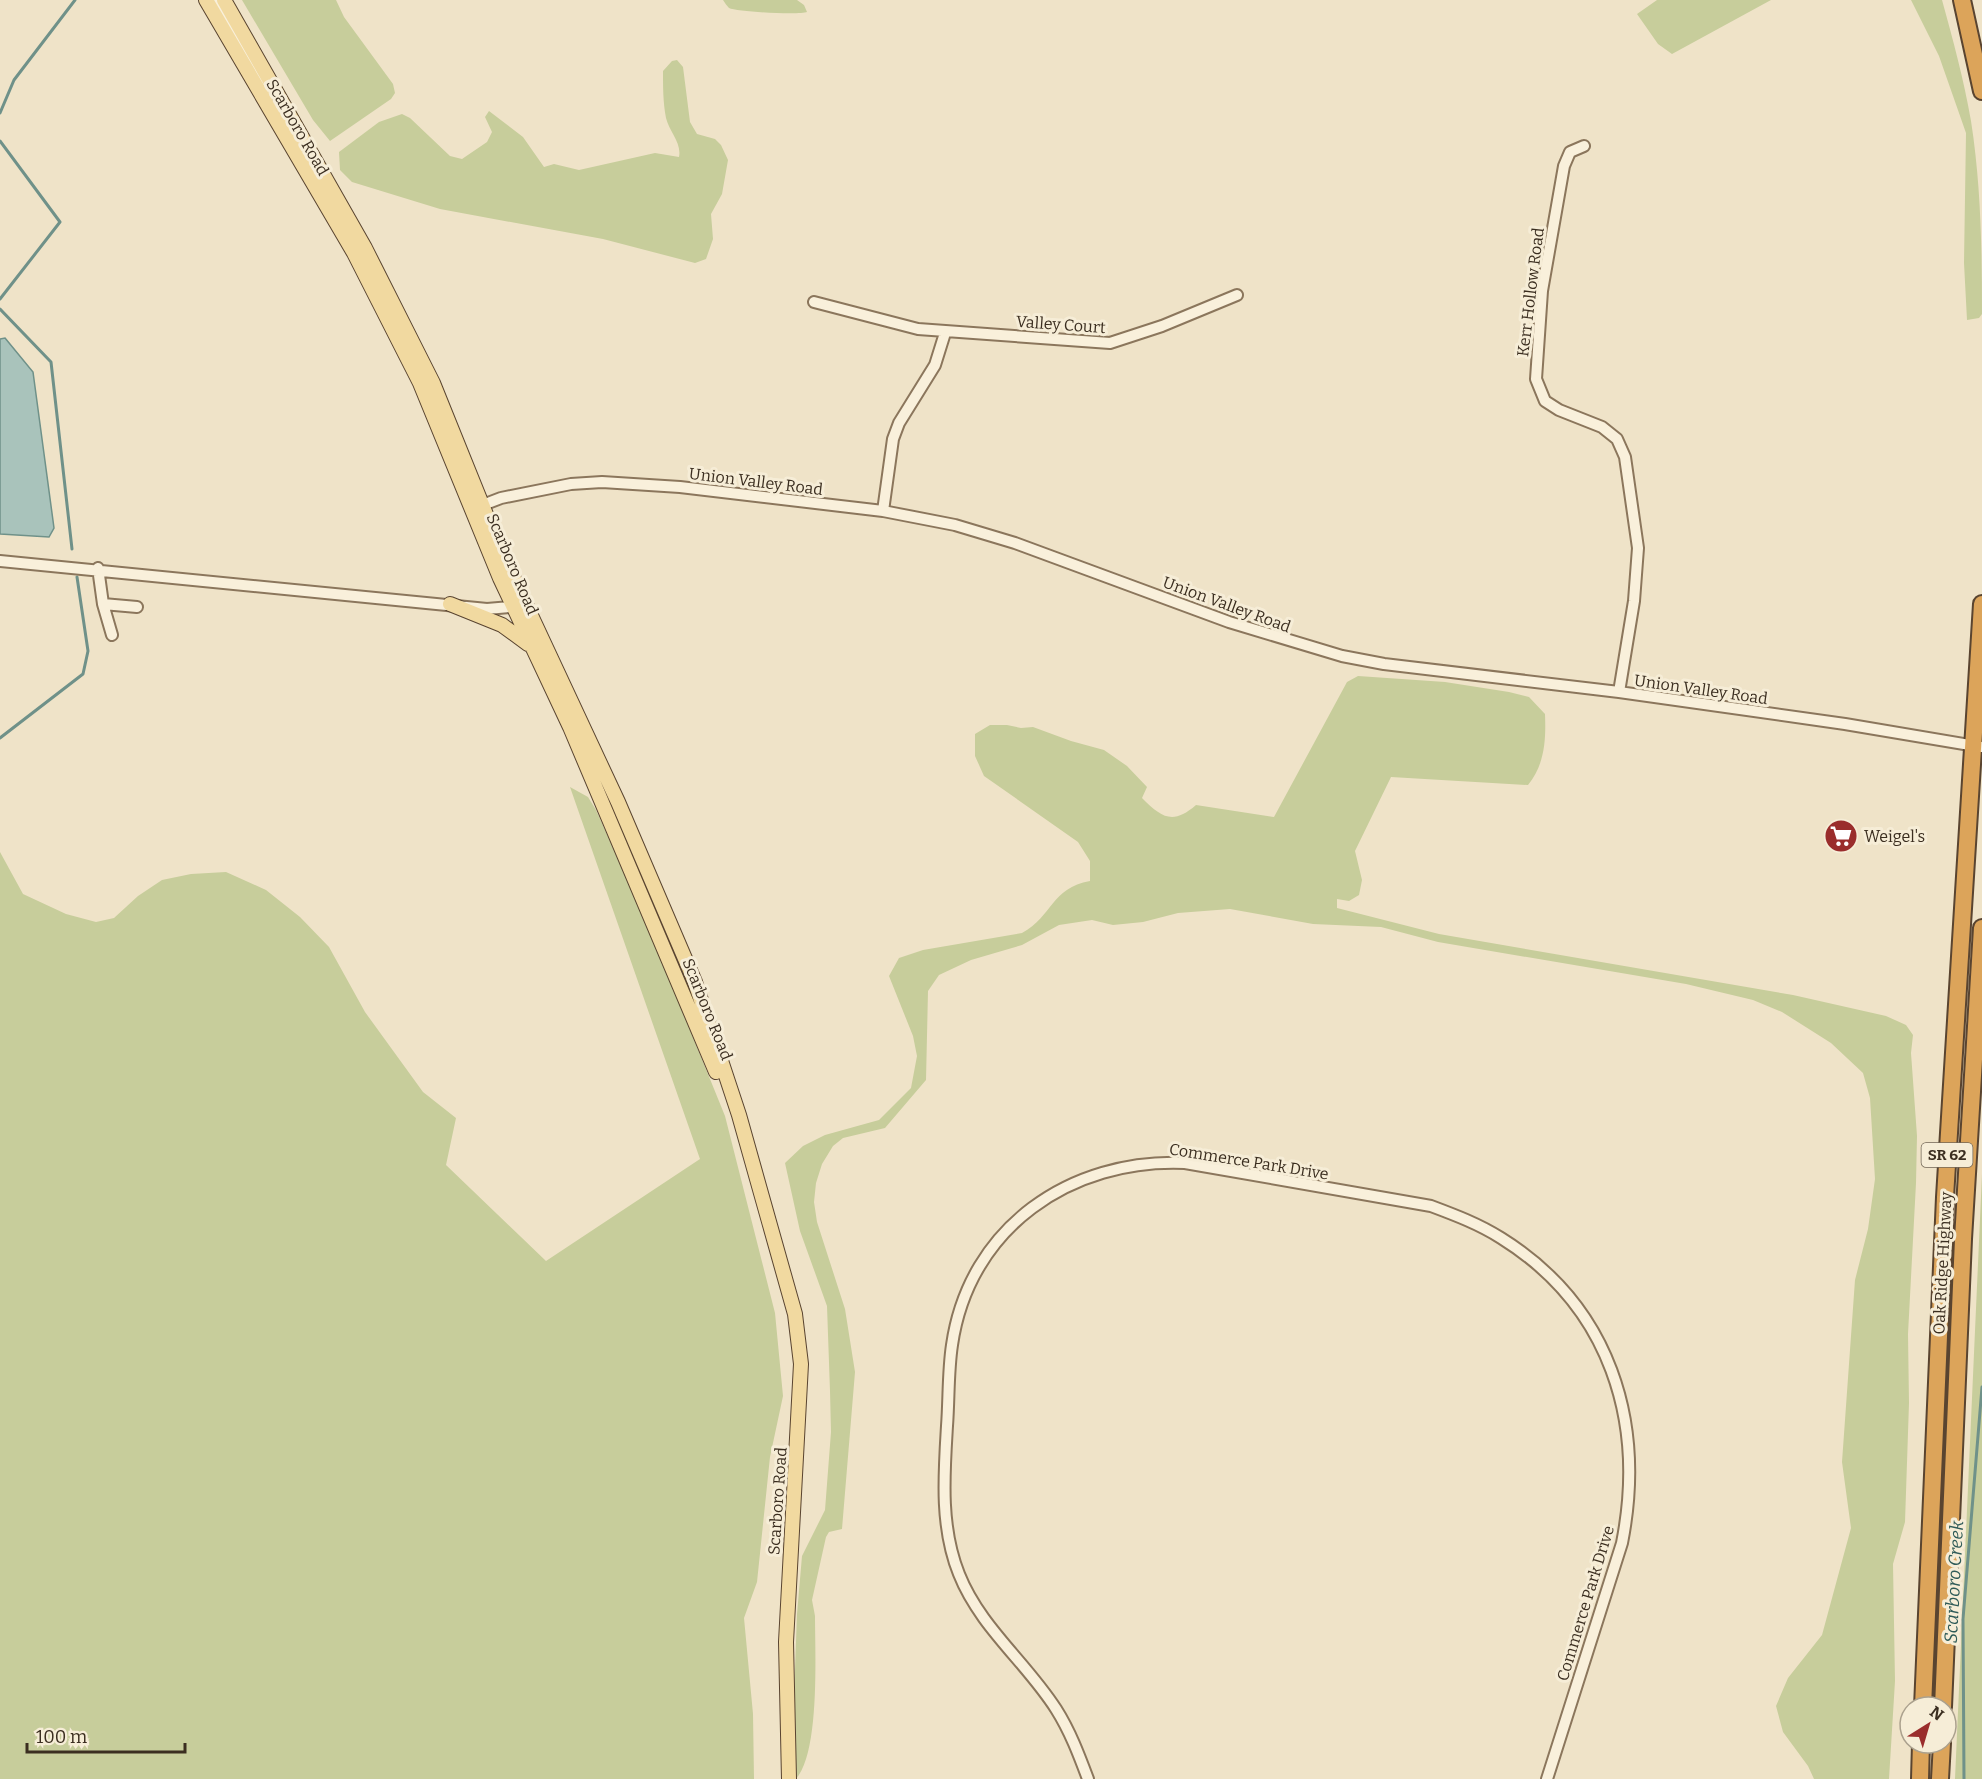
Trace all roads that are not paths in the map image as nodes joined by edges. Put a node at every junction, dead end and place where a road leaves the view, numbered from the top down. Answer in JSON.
{"nodes":[{"id":1,"x":206,"y":0,"type":"edge"},
{"id":2,"x":215,"y":0,"type":"edge"},
{"id":3,"x":224,"y":0,"type":"edge"},
{"id":4,"x":1962,"y":0,"type":"edge"},
{"id":5,"x":1982,"y":92,"type":"edge"},
{"id":6,"x":299,"y":137,"type":"junction"},
{"id":7,"x":1584,"y":146,"type":"dead end"},
{"id":8,"x":1237,"y":295,"type":"dead end"},
{"id":9,"x":814,"y":302,"type":"dead end"},
{"id":10,"x":945,"y":333,"type":"junction"},
{"id":11,"x":477,"y":507,"type":"junction"},
{"id":12,"x":883,"y":511,"type":"junction"},
{"id":13,"x":0,"y":561,"type":"edge"},
{"id":14,"x":98,"y":568,"type":"junction"},
{"id":15,"x":103,"y":604,"type":"junction"},
{"id":16,"x":450,"y":604,"type":"junction"},
{"id":17,"x":1982,"y":604,"type":"edge"},
{"id":18,"x":520,"y":606,"type":"junction"},
{"id":19,"x":137,"y":607,"type":"dead end"},
{"id":20,"x":112,"y":635,"type":"dead end"},
{"id":21,"x":533,"y":649,"type":"junction"},
{"id":22,"x":1619,"y":692,"type":"junction"},
{"id":23,"x":1978,"y":746,"type":"edge"},
{"id":24,"x":1982,"y":928,"type":"edge"},
{"id":25,"x":751,"y":1160,"type":"junction"},
{"id":26,"x":1924,"y":1695,"type":"edge"},
{"id":27,"x":1944,"y":1695,"type":"edge"},
{"id":28,"x":1921,"y":1755,"type":"edge"},
{"id":29,"x":1941,"y":1755,"type":"edge"},
{"id":30,"x":789,"y":1779,"type":"edge"},
{"id":31,"x":1088,"y":1779,"type":"edge"},
{"id":32,"x":1547,"y":1779,"type":"edge"},
{"id":33,"x":1920,"y":1779,"type":"edge"},
{"id":34,"x":1940,"y":1779,"type":"edge"}],
"edges":[{"from":1,"to":11,"type":"main road","name":"Scarboro Road"},
{"from":2,"to":6,"type":"street"},
{"from":3,"to":6,"type":"main road","name":"Scarboro Road"},
{"from":4,"to":5,"type":"highway"},
{"from":6,"to":11,"type":"main road","name":"Scarboro Road"},
{"from":7,"to":22,"type":"street","name":"Kerr Hollow Road"},
{"from":8,"to":10,"type":"street","name":"Valley Court"},
{"from":9,"to":10,"type":"street","name":"Valley Court"},
{"from":10,"to":12,"type":"street"},
{"from":11,"to":12,"type":"street","name":"Union Valley Road"},
{"from":11,"to":18,"type":"main road","name":"Scarboro Road"},
{"from":12,"to":22,"type":"street","name":"Union Valley Road"},
{"from":13,"to":14,"type":"street"},
{"from":14,"to":15,"type":"street"},
{"from":14,"to":16,"type":"street"},
{"from":15,"to":19,"type":"street"},
{"from":15,"to":20,"type":"street"},
{"from":16,"to":18,"type":"street"},
{"from":16,"to":21,"type":"main road"},
{"from":17,"to":23,"type":"highway","name":"Oak Ridge Highway","number":"SR 62"},
{"from":18,"to":21,"type":"main road","name":"Scarboro Road"},
{"from":18,"to":25,"type":"main road","name":"Scarboro Road"},
{"from":21,"to":25,"type":"main road","name":"Scarboro Road"},
{"from":22,"to":23,"type":"street","name":"Union Valley Road"},
{"from":23,"to":26,"type":"highway","name":"Oak Ridge Highway","number":"SR 62"},
{"from":24,"to":27,"type":"highway","name":"Oak Ridge Highway","number":"SR 62"},
{"from":25,"to":30,"type":"main road","name":"Scarboro Road"},
{"from":28,"to":33,"type":"highway"},
{"from":29,"to":34,"type":"highway"},
{"from":31,"to":32,"type":"street","name":"Commerce Park Drive"}]}
